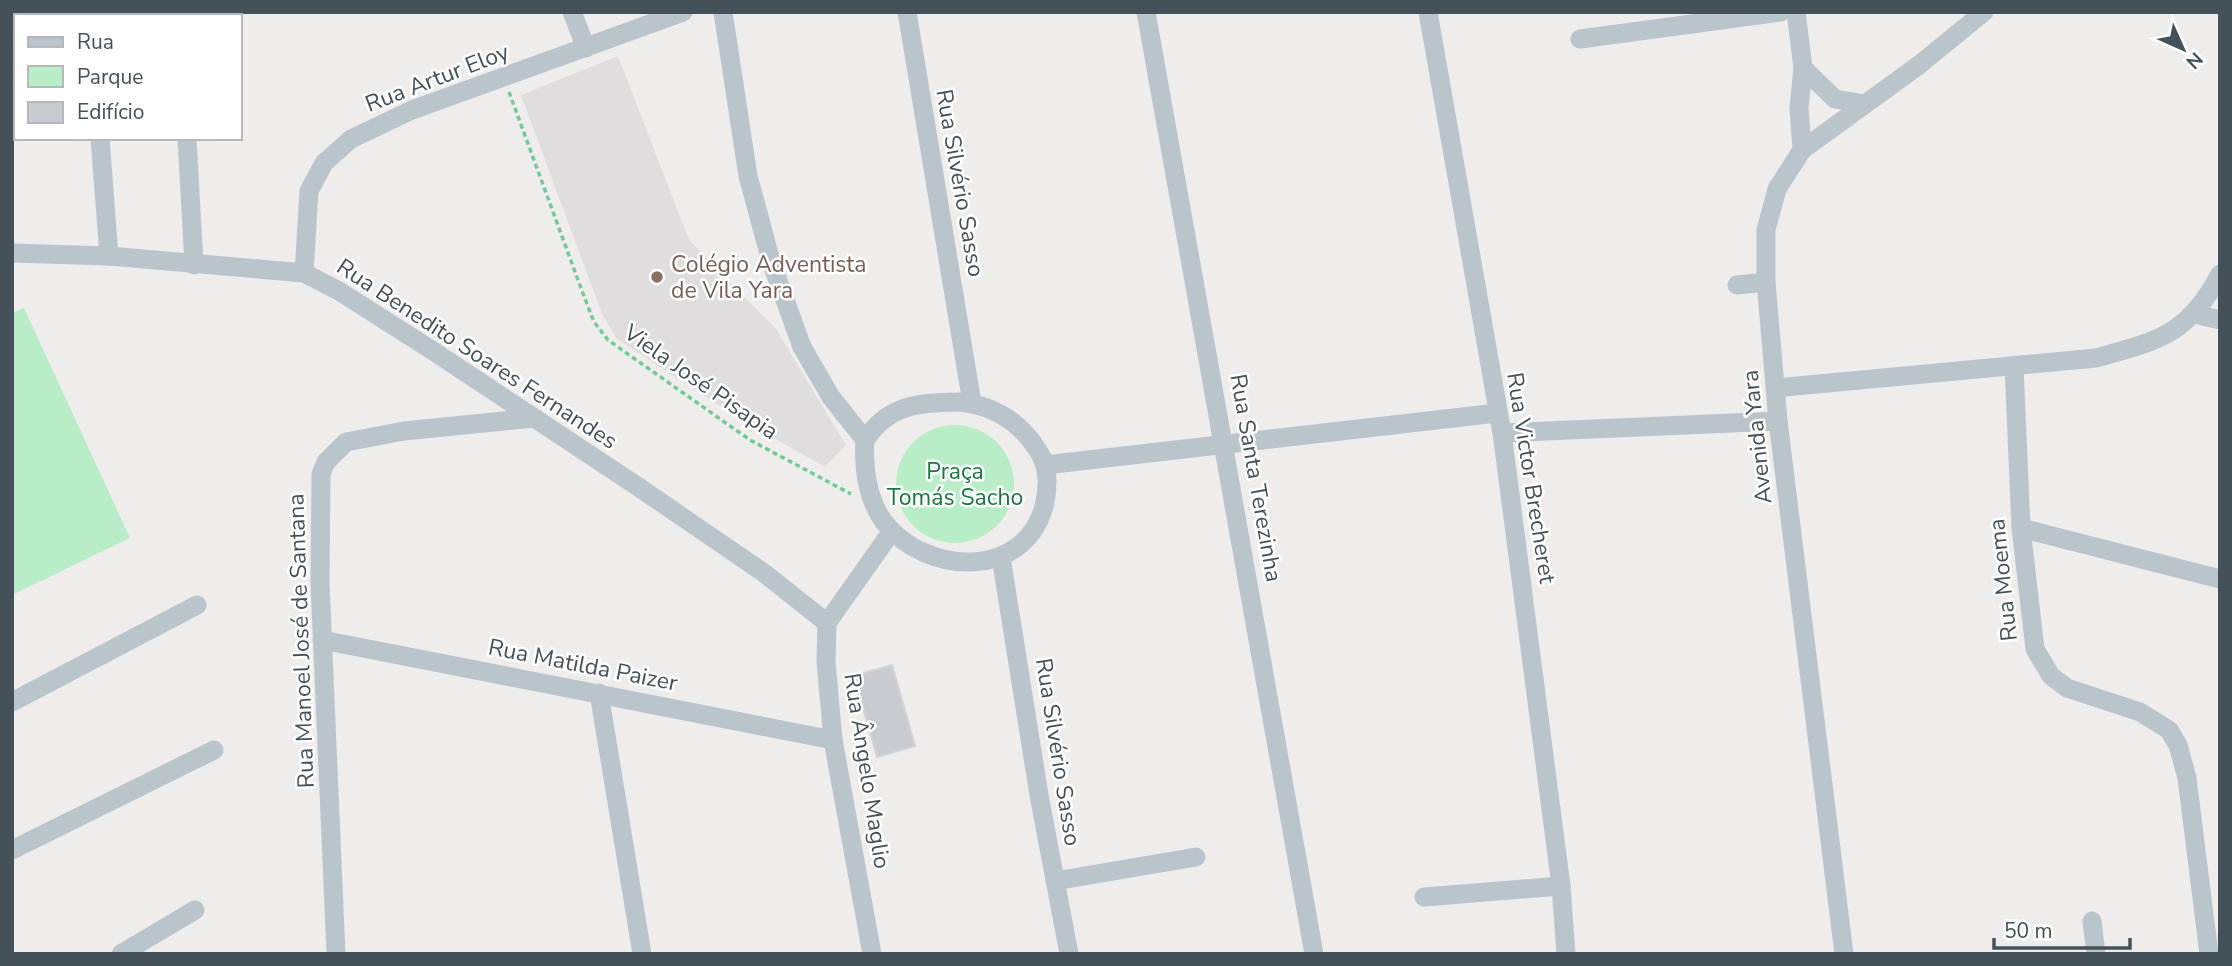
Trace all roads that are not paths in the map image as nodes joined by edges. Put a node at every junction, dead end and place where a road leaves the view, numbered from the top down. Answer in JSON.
{"nodes":[{"id":1,"x":572,"y":12,"type":"edge"},
{"id":2,"x":682,"y":12,"type":"edge"},
{"id":3,"x":723,"y":12,"type":"edge"},
{"id":4,"x":906,"y":12,"type":"edge"},
{"id":5,"x":1146,"y":12,"type":"edge"},
{"id":6,"x":1428,"y":12,"type":"edge"},
{"id":7,"x":1781,"y":12,"type":"edge"},
{"id":8,"x":1797,"y":12,"type":"edge"},
{"id":9,"x":1984,"y":12,"type":"edge"},
{"id":10,"x":1580,"y":39,"type":"dead end"},
{"id":11,"x":586,"y":48,"type":"junction"},
{"id":12,"x":1803,"y":68,"type":"junction"},
{"id":13,"x":1865,"y":104,"type":"junction"},
{"id":14,"x":100,"y":140,"type":"edge"},
{"id":15,"x":187,"y":140,"type":"edge"},
{"id":16,"x":1802,"y":150,"type":"junction"},
{"id":17,"x":12,"y":253,"type":"edge"},
{"id":18,"x":109,"y":257,"type":"junction"},
{"id":19,"x":194,"y":265,"type":"junction"},
{"id":20,"x":304,"y":273,"type":"junction"},
{"id":21,"x":2220,"y":274,"type":"edge"},
{"id":22,"x":1766,"y":282,"type":"junction"},
{"id":23,"x":1737,"y":285,"type":"dead end"},
{"id":24,"x":2195,"y":314,"type":"junction"},
{"id":25,"x":2220,"y":320,"type":"edge"},
{"id":26,"x":2014,"y":366,"type":"junction"},
{"id":27,"x":1776,"y":388,"type":"junction"},
{"id":28,"x":972,"y":403,"type":"junction"},
{"id":29,"x":1497,"y":413,"type":"junction"},
{"id":30,"x":534,"y":418,"type":"junction"},
{"id":31,"x":1778,"y":421,"type":"junction"},
{"id":32,"x":1502,"y":433,"type":"junction"},
{"id":33,"x":865,"y":440,"type":"junction"},
{"id":34,"x":1225,"y":443,"type":"junction"},
{"id":35,"x":1045,"y":466,"type":"junction"},
{"id":36,"x":2021,"y":528,"type":"junction"},
{"id":37,"x":892,"y":531,"type":"junction"},
{"id":38,"x":1001,"y":557,"type":"junction"},
{"id":39,"x":2220,"y":579,"type":"edge"},
{"id":40,"x":197,"y":605,"type":"dead end"},
{"id":41,"x":827,"y":623,"type":"junction"},
{"id":42,"x":323,"y":640,"type":"junction"},
{"id":43,"x":598,"y":693,"type":"junction"},
{"id":44,"x":12,"y":702,"type":"edge"},
{"id":45,"x":833,"y":740,"type":"junction"},
{"id":46,"x":214,"y":750,"type":"dead end"},
{"id":47,"x":12,"y":850,"type":"edge"},
{"id":48,"x":1196,"y":857,"type":"dead end"},
{"id":49,"x":1055,"y":881,"type":"junction"},
{"id":50,"x":1561,"y":886,"type":"junction"},
{"id":51,"x":1424,"y":897,"type":"dead end"},
{"id":52,"x":195,"y":910,"type":"dead end"},
{"id":53,"x":2092,"y":921,"type":"dead end"},
{"id":54,"x":158,"y":933,"type":"junction"},
{"id":55,"x":121,"y":954,"type":"edge"},
{"id":56,"x":159,"y":954,"type":"edge"},
{"id":57,"x":336,"y":954,"type":"edge"},
{"id":58,"x":642,"y":954,"type":"edge"},
{"id":59,"x":872,"y":954,"type":"edge"},
{"id":60,"x":1069,"y":954,"type":"edge"},
{"id":61,"x":1314,"y":954,"type":"edge"},
{"id":62,"x":1566,"y":954,"type":"edge"},
{"id":63,"x":1844,"y":954,"type":"edge"},
{"id":64,"x":2096,"y":954,"type":"edge"},
{"id":65,"x":2209,"y":954,"type":"edge"}],
"edges":[{"from":1,"to":11,"type":"street"},
{"from":2,"to":11,"type":"street","name":"Rua Artur Eloy"},
{"from":3,"to":33,"type":"street"},
{"from":4,"to":28,"type":"street","name":"Rua Silvério Sasso"},
{"from":5,"to":34,"type":"street","name":"Rua Santa Terezinha"},
{"from":6,"to":29,"type":"street","name":"Rua Victor Brecheret"},
{"from":7,"to":10,"type":"street"},
{"from":8,"to":12,"type":"street"},
{"from":9,"to":13,"type":"street","name":"Avenida Yara"},
{"from":11,"to":20,"type":"street","name":"Rua Artur Eloy"},
{"from":12,"to":13,"type":"street"},
{"from":12,"to":16,"type":"street"},
{"from":13,"to":16,"type":"street","name":"Avenida Yara"},
{"from":14,"to":18,"type":"street"},
{"from":15,"to":19,"type":"street"},
{"from":16,"to":22,"type":"street","name":"Avenida Yara"},
{"from":17,"to":18,"type":"street","name":"Rua Benedito Soares Fernandes"},
{"from":18,"to":19,"type":"street","name":"Rua Benedito Soares Fernandes"},
{"from":19,"to":20,"type":"street","name":"Rua Benedito Soares Fernandes"},
{"from":20,"to":30,"type":"street","name":"Rua Benedito Soares Fernandes"},
{"from":21,"to":24,"type":"street"},
{"from":22,"to":23,"type":"street"},
{"from":22,"to":27,"type":"street","name":"Avenida Yara"},
{"from":24,"to":25,"type":"street"},
{"from":24,"to":26,"type":"street"},
{"from":26,"to":27,"type":"street"},
{"from":26,"to":36,"type":"street","name":"Rua Moema"},
{"from":27,"to":31,"type":"street","name":"Avenida Yara"},
{"from":28,"to":33,"type":"street"},
{"from":28,"to":35,"type":"street"},
{"from":29,"to":32,"type":"street","name":"Rua Victor Brecheret"},
{"from":29,"to":34,"type":"street"},
{"from":30,"to":41,"type":"street","name":"Rua Benedito Soares Fernandes"},
{"from":30,"to":42,"type":"street","name":"Rua Manoel José de Santana"},
{"from":31,"to":32,"type":"street"},
{"from":31,"to":63,"type":"street","name":"Avenida Yara"},
{"from":32,"to":50,"type":"street","name":"Rua Victor Brecheret"},
{"from":33,"to":37,"type":"street"},
{"from":34,"to":35,"type":"street"},
{"from":34,"to":61,"type":"street","name":"Rua Santa Terezinha"},
{"from":35,"to":38,"type":"street"},
{"from":36,"to":39,"type":"street"},
{"from":36,"to":65,"type":"street","name":"Rua Moema"},
{"from":37,"to":38,"type":"street"},
{"from":37,"to":41,"type":"street"},
{"from":38,"to":49,"type":"street","name":"Rua Silvério Sasso"},
{"from":40,"to":44,"type":"street"},
{"from":41,"to":45,"type":"street","name":"Rua Ângelo Maglio"},
{"from":42,"to":43,"type":"street","name":"Rua Matilda Paizer"},
{"from":42,"to":57,"type":"street","name":"Rua Manoel José de Santana"},
{"from":43,"to":45,"type":"street","name":"Rua Matilda Paizer"},
{"from":43,"to":58,"type":"street"},
{"from":45,"to":59,"type":"street","name":"Rua Ângelo Maglio"},
{"from":46,"to":47,"type":"street"},
{"from":48,"to":49,"type":"street"},
{"from":49,"to":60,"type":"street","name":"Rua Silvério Sasso"},
{"from":50,"to":51,"type":"street"},
{"from":50,"to":62,"type":"street","name":"Rua Victor Brecheret"},
{"from":52,"to":54,"type":"street"},
{"from":53,"to":64,"type":"street"},
{"from":54,"to":55,"type":"street"},
{"from":54,"to":56,"type":"street"}]}
